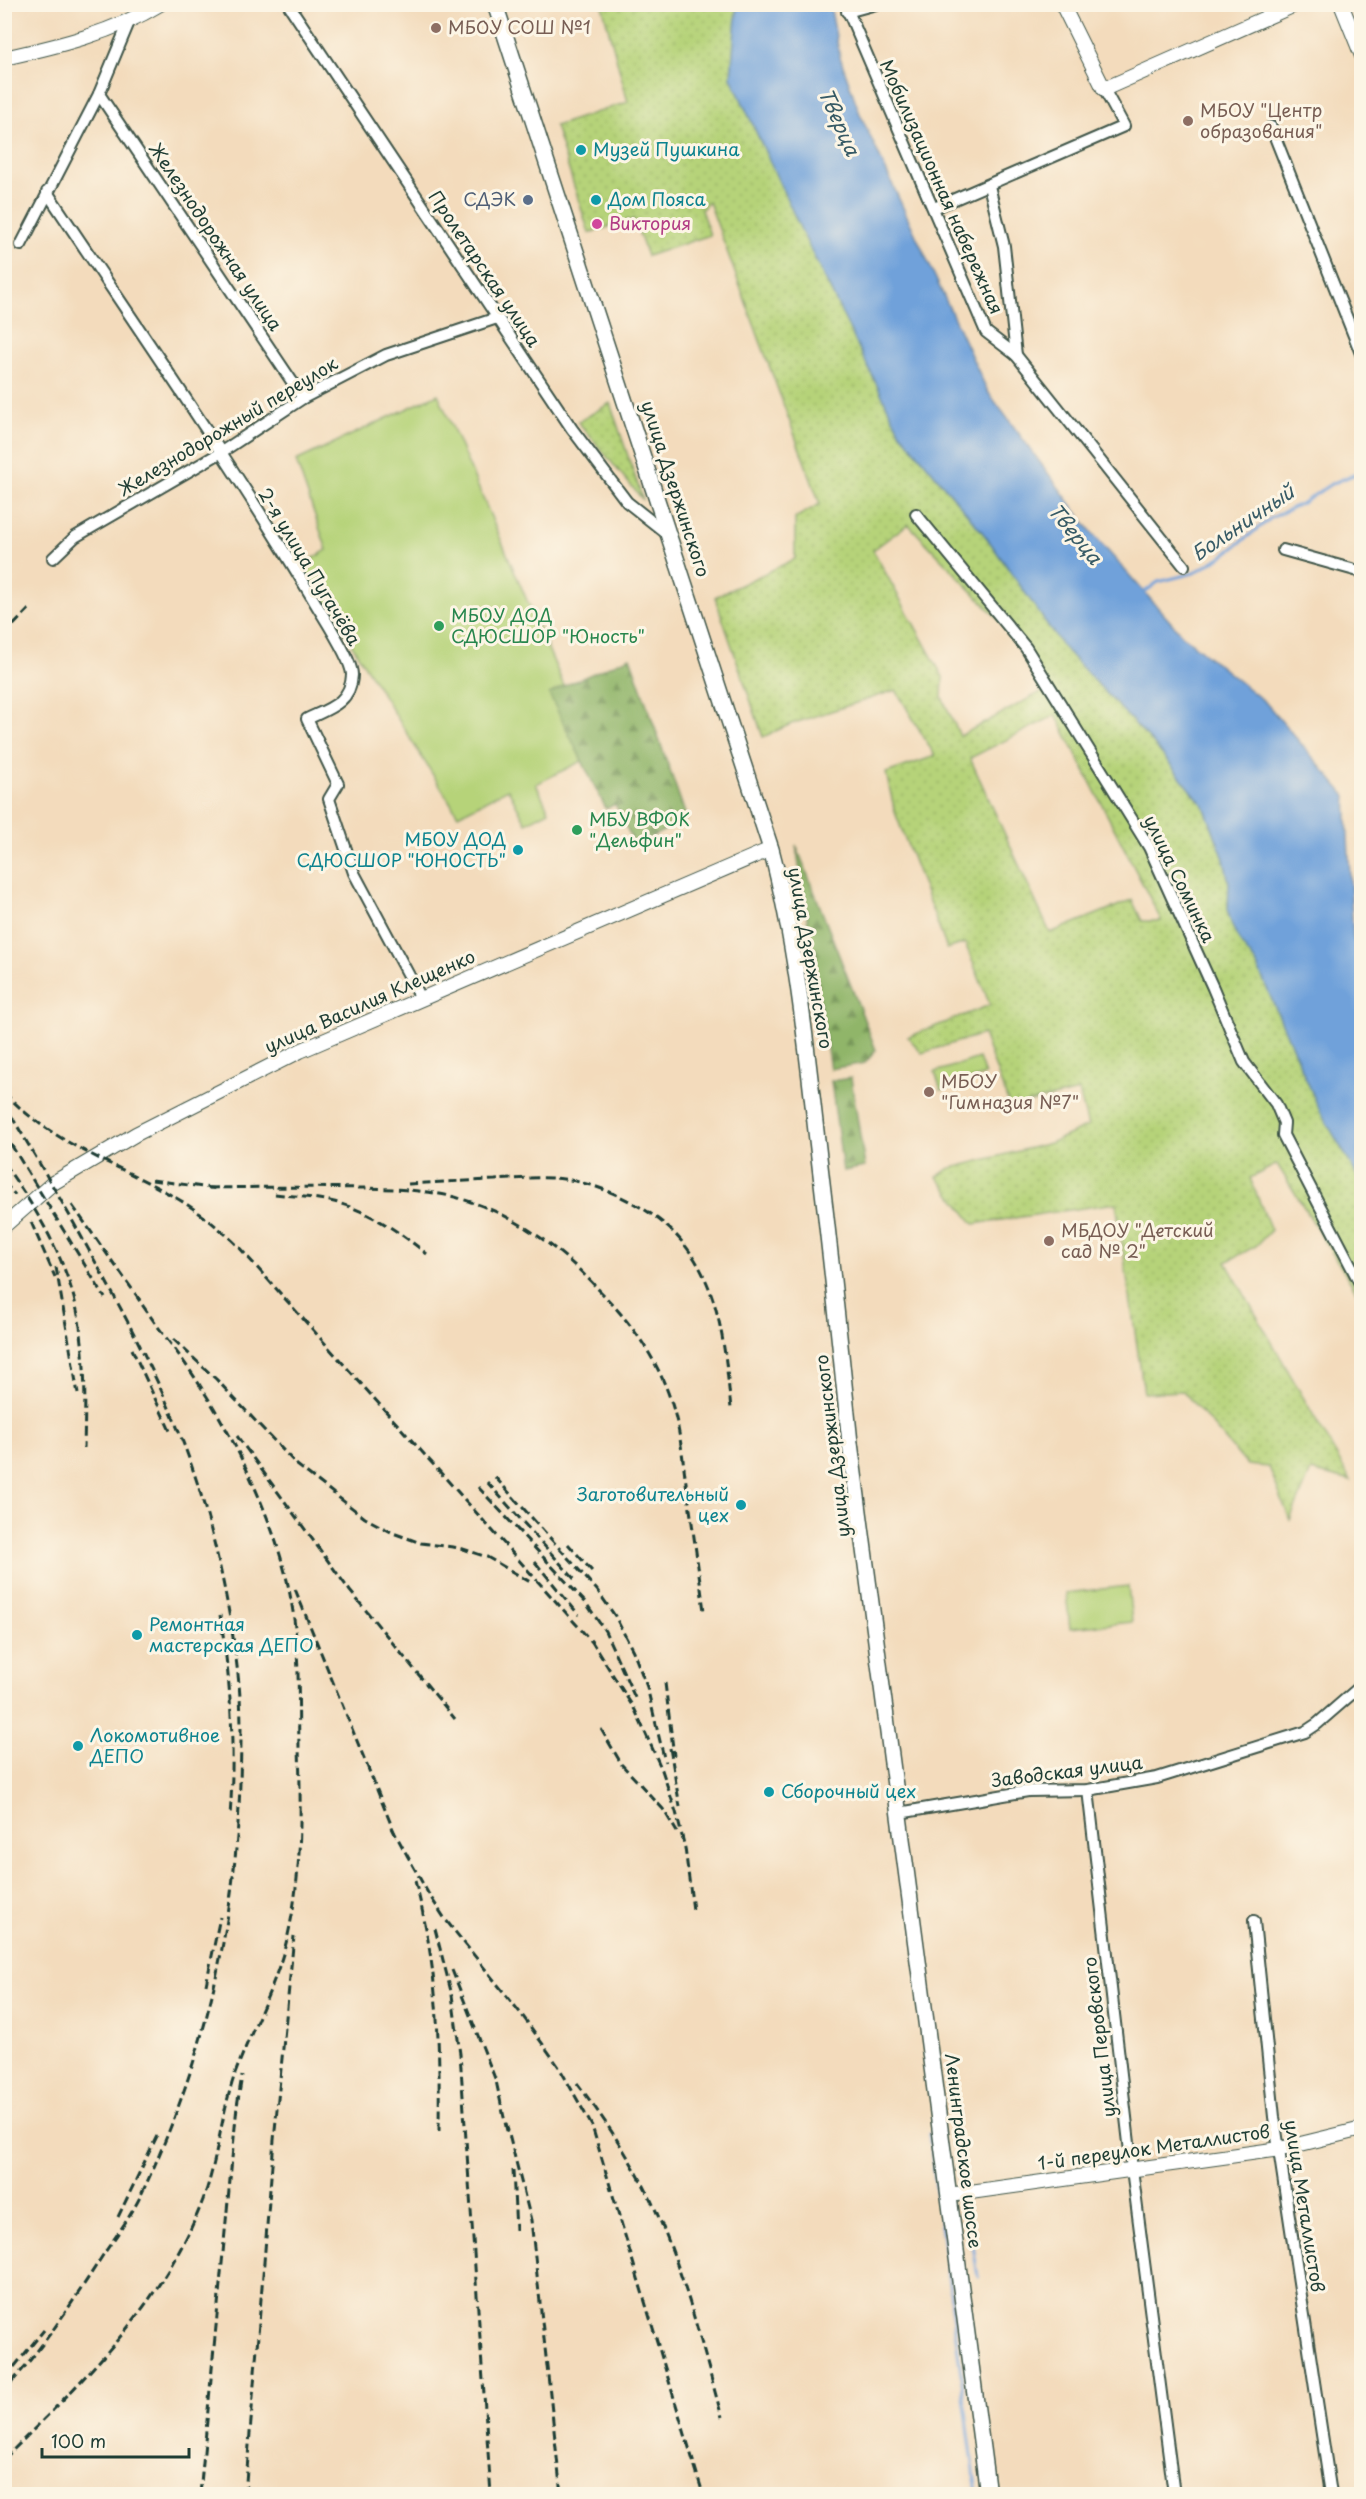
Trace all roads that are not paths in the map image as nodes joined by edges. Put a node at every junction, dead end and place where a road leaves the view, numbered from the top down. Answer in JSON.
{"nodes":[{"id":1,"x":160,"y":4,"type":"edge"},
{"id":2,"x":288,"y":4,"type":"edge"},
{"id":3,"x":495,"y":4,"type":"edge"},
{"id":4,"x":876,"y":4,"type":"edge"},
{"id":5,"x":1062,"y":4,"type":"edge"},
{"id":6,"x":1297,"y":4,"type":"edge"},
{"id":7,"x":1341,"y":4,"type":"edge"},
{"id":8,"x":846,"y":8,"type":"edge"},
{"id":9,"x":129,"y":22,"type":"junction"},
{"id":10,"x":1361,"y":55,"type":"edge"},
{"id":11,"x":4,"y":58,"type":"edge"},
{"id":12,"x":1104,"y":89,"type":"junction"},
{"id":13,"x":99,"y":94,"type":"junction"},
{"id":14,"x":1271,"y":127,"type":"dead end"},
{"id":15,"x":989,"y":186,"type":"junction"},
{"id":16,"x":47,"y":192,"type":"junction"},
{"id":17,"x":934,"y":208,"type":"junction"},
{"id":18,"x":21,"y":244,"type":"dead end"},
{"id":19,"x":496,"y":318,"type":"junction"},
{"id":20,"x":1016,"y":355,"type":"junction"},
{"id":21,"x":1362,"y":356,"type":"edge"},
{"id":22,"x":303,"y":398,"type":"junction"},
{"id":23,"x":220,"y":453,"type":"junction"},
{"id":24,"x":916,"y":514,"type":"dead end"},
{"id":25,"x":670,"y":536,"type":"junction"},
{"id":26,"x":1283,"y":550,"type":"dead end"},
{"id":27,"x":53,"y":558,"type":"dead end"},
{"id":28,"x":1184,"y":566,"type":"dead end"},
{"id":29,"x":1362,"y":572,"type":"edge"},
{"id":30,"x":771,"y":849,"type":"junction"},
{"id":31,"x":421,"y":998,"type":"junction"},
{"id":32,"x":4,"y":1226,"type":"edge"},
{"id":33,"x":1362,"y":1287,"type":"edge"},
{"id":34,"x":1362,"y":1685,"type":"edge"},
{"id":35,"x":1088,"y":1790,"type":"junction"},
{"id":36,"x":899,"y":1813,"type":"junction"},
{"id":37,"x":1254,"y":1921,"type":"dead end"},
{"id":38,"x":1362,"y":2128,"type":"edge"},
{"id":39,"x":1280,"y":2149,"type":"junction"},
{"id":40,"x":1132,"y":2169,"type":"junction"},
{"id":41,"x":949,"y":2195,"type":"junction"},
{"id":42,"x":988,"y":2494,"type":"edge"},
{"id":43,"x":1174,"y":2494,"type":"edge"},
{"id":44,"x":1331,"y":2494,"type":"edge"}],
"edges":[{"from":1,"to":9,"type":"street"},
{"from":2,"to":19,"type":"street","name":"Пролетарская улица"},
{"from":3,"to":25,"type":"main road","name":"улица Дзержинского"},
{"from":4,"to":8,"type":"street"},
{"from":5,"to":12,"type":"street"},
{"from":6,"to":12,"type":"street"},
{"from":7,"to":10,"type":"street"},
{"from":8,"to":17,"type":"street","name":"Мобилизационная набережная"},
{"from":9,"to":11,"type":"street"},
{"from":9,"to":13,"type":"street"},
{"from":12,"to":15,"type":"street"},
{"from":13,"to":16,"type":"street"},
{"from":13,"to":22,"type":"street","name":"Железнодорожная улица"},
{"from":14,"to":21,"type":"street"},
{"from":15,"to":17,"type":"street"},
{"from":15,"to":20,"type":"street"},
{"from":16,"to":18,"type":"street"},
{"from":16,"to":23,"type":"street","name":"2-я улица Пугачёва"},
{"from":17,"to":20,"type":"street","name":"Мобилизационная набережная"},
{"from":19,"to":22,"type":"street","name":"Железнодорожный переулок"},
{"from":19,"to":25,"type":"street","name":"Пролетарская улица"},
{"from":20,"to":28,"type":"street","name":"Мобилизационная набережная"},
{"from":22,"to":23,"type":"street","name":"Железнодорожный переулок"},
{"from":23,"to":27,"type":"street","name":"Железнодорожный переулок"},
{"from":23,"to":31,"type":"street","name":"2-я улица Пугачёва"},
{"from":24,"to":33,"type":"street","name":"улица Соминка"},
{"from":25,"to":30,"type":"main road","name":"улица Дзержинского"},
{"from":26,"to":29,"type":"street"},
{"from":30,"to":31,"type":"street","name":"улица Василия Клещенко"},
{"from":30,"to":36,"type":"main road","name":"улица Дзержинского"},
{"from":31,"to":32,"type":"street","name":"улица Василия Клещенко"},
{"from":34,"to":35,"type":"street","name":"Заводская улица"},
{"from":35,"to":36,"type":"street","name":"Заводская улица"},
{"from":35,"to":40,"type":"street","name":"улица Перовского"},
{"from":36,"to":41,"type":"main road","name":"Ленинградское шоссе"},
{"from":37,"to":39,"type":"street","name":"улица Металлистов"},
{"from":38,"to":39,"type":"street","name":"1-й переулок Металлистов"},
{"from":39,"to":40,"type":"street","name":"1-й переулок Металлистов"},
{"from":39,"to":44,"type":"street","name":"улица Металлистов"},
{"from":40,"to":41,"type":"street","name":"1-й переулок Металлистов"},
{"from":40,"to":43,"type":"street","name":"улица Перовского"},
{"from":41,"to":42,"type":"main road","name":"Ленинградское шоссе"}]}
